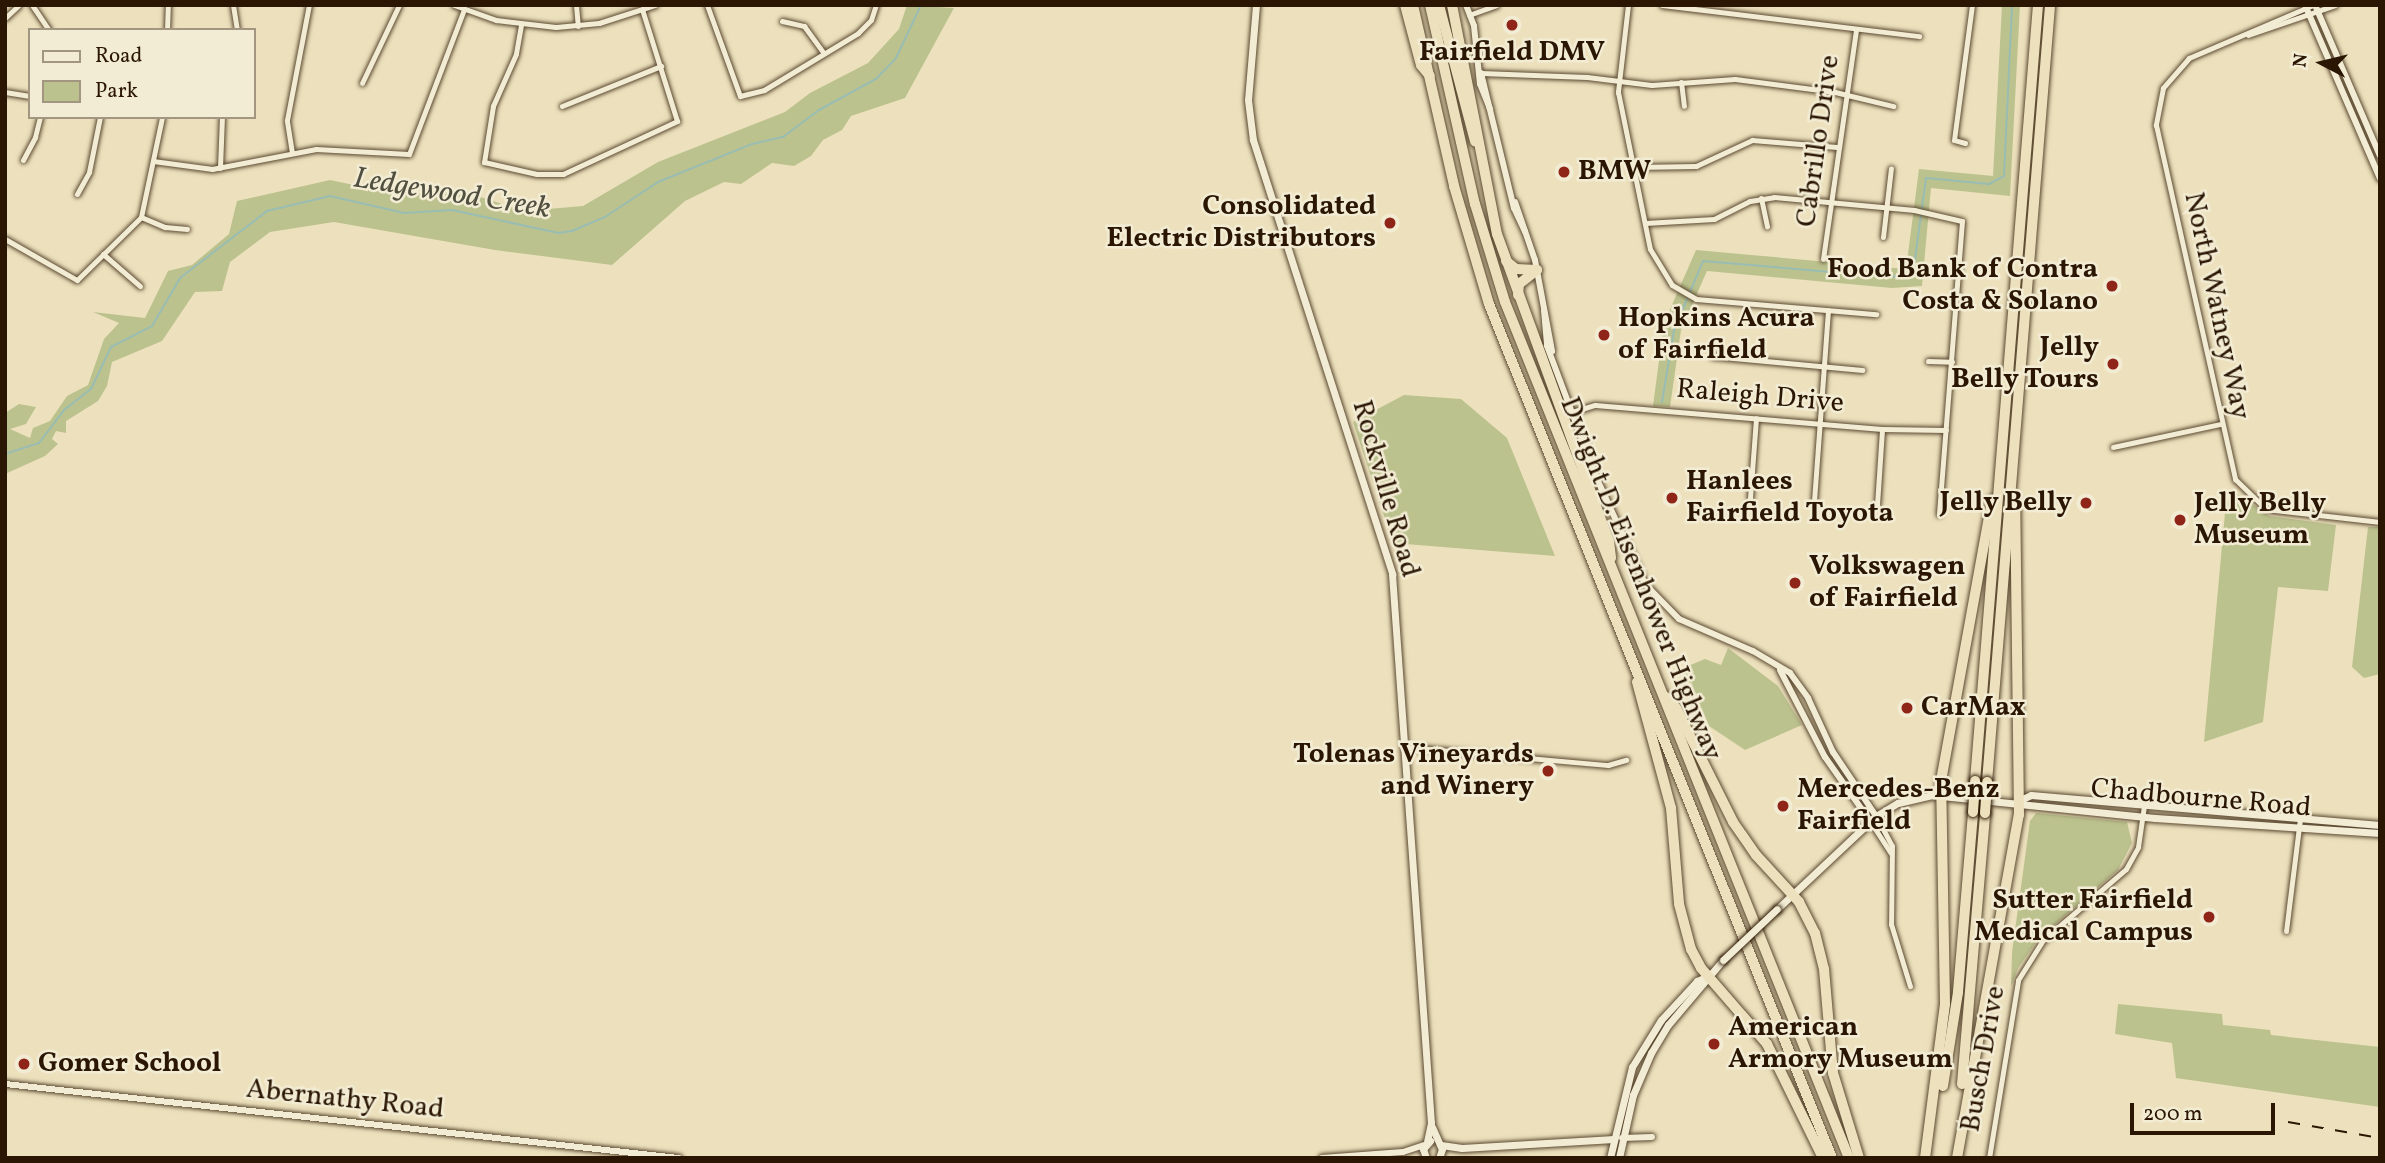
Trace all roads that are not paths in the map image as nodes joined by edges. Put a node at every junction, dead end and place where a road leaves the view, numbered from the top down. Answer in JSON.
{"nodes":[{"id":1,"x":19,"y":5,"type":"edge"},
{"id":2,"x":32,"y":5,"type":"edge"},
{"id":3,"x":168,"y":5,"type":"edge"},
{"id":4,"x":233,"y":5,"type":"edge"},
{"id":5,"x":309,"y":5,"type":"edge"},
{"id":6,"x":398,"y":5,"type":"edge"},
{"id":7,"x":454,"y":5,"type":"edge"},
{"id":8,"x":576,"y":5,"type":"edge"},
{"id":9,"x":655,"y":5,"type":"edge"},
{"id":10,"x":708,"y":5,"type":"edge"},
{"id":11,"x":876,"y":5,"type":"edge"},
{"id":12,"x":1256,"y":5,"type":"edge"},
{"id":13,"x":1405,"y":5,"type":"edge"},
{"id":14,"x":1413,"y":5,"type":"edge"},
{"id":15,"x":1430,"y":5,"type":"edge"},
{"id":16,"x":1439,"y":5,"type":"edge"},
{"id":17,"x":1452,"y":5,"type":"edge"},
{"id":18,"x":1466,"y":5,"type":"edge"},
{"id":19,"x":1496,"y":5,"type":"edge"},
{"id":20,"x":1628,"y":5,"type":"edge"},
{"id":21,"x":1662,"y":5,"type":"edge"},
{"id":22,"x":1972,"y":5,"type":"edge"},
{"id":23,"x":2038,"y":5,"type":"edge"},
{"id":24,"x":2050,"y":5,"type":"edge"},
{"id":25,"x":2335,"y":5,"type":"edge"},
{"id":26,"x":464,"y":9,"type":"junction"},
{"id":27,"x":642,"y":9,"type":"junction"},
{"id":28,"x":2311,"y":9,"type":"edge"},
{"id":29,"x":1469,"y":15,"type":"junction"},
{"id":30,"x":5,"y":18,"type":"edge"},
{"id":31,"x":782,"y":21,"type":"dead end"},
{"id":32,"x":522,"y":24,"type":"junction"},
{"id":33,"x":578,"y":26,"type":"junction"},
{"id":34,"x":48,"y":28,"type":"edge"},
{"id":35,"x":167,"y":28,"type":"edge"},
{"id":36,"x":236,"y":28,"type":"edge"},
{"id":37,"x":1856,"y":29,"type":"junction"},
{"id":38,"x":1919,"y":36,"type":"dead end"},
{"id":39,"x":823,"y":52,"type":"junction"},
{"id":40,"x":661,"y":66,"type":"junction"},
{"id":41,"x":1481,"y":73,"type":"junction"},
{"id":42,"x":1432,"y":79,"type":"junction"},
{"id":43,"x":1618,"y":81,"type":"junction"},
{"id":44,"x":1681,"y":82,"type":"junction"},
{"id":45,"x":362,"y":83,"type":"dead end"},
{"id":46,"x":5,"y":92,"type":"edge"},
{"id":47,"x":1844,"y":95,"type":"junction"},
{"id":48,"x":28,"y":96,"type":"edge"},
{"id":49,"x":562,"y":106,"type":"dead end"},
{"id":50,"x":1684,"y":106,"type":"dead end"},
{"id":51,"x":1893,"y":106,"type":"dead end"},
{"id":52,"x":40,"y":119,"type":"edge"},
{"id":53,"x":100,"y":119,"type":"edge"},
{"id":54,"x":162,"y":119,"type":"edge"},
{"id":55,"x":222,"y":119,"type":"edge"},
{"id":56,"x":1965,"y":143,"type":"dead end"},
{"id":57,"x":2368,"y":143,"type":"junction"},
{"id":58,"x":1837,"y":147,"type":"junction"},
{"id":59,"x":292,"y":153,"type":"junction"},
{"id":60,"x":2380,"y":156,"type":"edge"},
{"id":61,"x":23,"y":160,"type":"dead end"},
{"id":62,"x":153,"y":161,"type":"junction"},
{"id":63,"x":1634,"y":167,"type":"junction"},
{"id":64,"x":220,"y":168,"type":"junction"},
{"id":65,"x":1891,"y":168,"type":"dead end"},
{"id":66,"x":2380,"y":178,"type":"edge"},
{"id":67,"x":1489,"y":192,"type":"junction"},
{"id":68,"x":77,"y":194,"type":"dead end"},
{"id":69,"x":1761,"y":198,"type":"junction"},
{"id":70,"x":1831,"y":202,"type":"junction"},
{"id":71,"x":1886,"y":207,"type":"junction"},
{"id":72,"x":141,"y":217,"type":"junction"},
{"id":73,"x":1645,"y":223,"type":"junction"},
{"id":74,"x":1767,"y":226,"type":"dead end"},
{"id":75,"x":187,"y":229,"type":"dead end"},
{"id":76,"x":1883,"y":237,"type":"dead end"},
{"id":77,"x":5,"y":240,"type":"edge"},
{"id":78,"x":103,"y":254,"type":"junction"},
{"id":79,"x":1824,"y":259,"type":"dead end"},
{"id":80,"x":1505,"y":260,"type":"junction"},
{"id":81,"x":1537,"y":270,"type":"junction"},
{"id":82,"x":140,"y":286,"type":"dead end"},
{"id":83,"x":1518,"y":298,"type":"junction"},
{"id":84,"x":1828,"y":311,"type":"junction"},
{"id":85,"x":1876,"y":314,"type":"dead end"},
{"id":86,"x":1712,"y":356,"type":"dead end"},
{"id":87,"x":1928,"y":361,"type":"dead end"},
{"id":88,"x":1952,"y":362,"type":"junction"},
{"id":89,"x":1824,"y":366,"type":"junction"},
{"id":90,"x":1862,"y":370,"type":"dead end"},
{"id":91,"x":1572,"y":412,"type":"junction"},
{"id":92,"x":1756,"y":418,"type":"junction"},
{"id":93,"x":1819,"y":423,"type":"junction"},
{"id":94,"x":2220,"y":424,"type":"junction"},
{"id":95,"x":1882,"y":429,"type":"junction"},
{"id":96,"x":1945,"y":430,"type":"junction"},
{"id":97,"x":2014,"y":436,"type":"junction"},
{"id":98,"x":2113,"y":447,"type":"dead end"},
{"id":99,"x":2001,"y":459,"type":"junction"},
{"id":100,"x":1751,"y":498,"type":"dead end"},
{"id":101,"x":1814,"y":500,"type":"dead end"},
{"id":102,"x":1877,"y":505,"type":"dead end"},
{"id":103,"x":1938,"y":514,"type":"dead end"},
{"id":104,"x":2380,"y":522,"type":"edge"},
{"id":105,"x":1612,"y":566,"type":"junction"},
{"id":106,"x":1636,"y":671,"type":"junction"},
{"id":107,"x":1663,"y":694,"type":"junction"},
{"id":108,"x":1405,"y":747,"type":"junction"},
{"id":109,"x":1626,"y":760,"type":"dead end"},
{"id":110,"x":1940,"y":794,"type":"junction"},
{"id":111,"x":2020,"y":800,"type":"junction"},
{"id":112,"x":2144,"y":806,"type":"junction"},
{"id":113,"x":2143,"y":815,"type":"junction"},
{"id":114,"x":1873,"y":818,"type":"junction"},
{"id":115,"x":2299,"y":823,"type":"junction"},
{"id":116,"x":2380,"y":825,"type":"edge"},
{"id":117,"x":2380,"y":833,"type":"edge"},
{"id":118,"x":1791,"y":894,"type":"junction"},
{"id":119,"x":2286,"y":931,"type":"dead end"},
{"id":120,"x":1708,"y":975,"type":"junction"},
{"id":121,"x":1910,"y":986,"type":"dead end"},
{"id":122,"x":1686,"y":998,"type":"junction"},
{"id":123,"x":5,"y":1084,"type":"edge"},
{"id":124,"x":1431,"y":1123,"type":"junction"},
{"id":125,"x":1652,"y":1137,"type":"dead end"},
{"id":126,"x":1622,"y":1138,"type":"junction"},
{"id":127,"x":1612,"y":1139,"type":"junction"},
{"id":128,"x":1425,"y":1144,"type":"junction"},
{"id":129,"x":1439,"y":1144,"type":"junction"},
{"id":130,"x":1462,"y":1148,"type":"junction"},
{"id":131,"x":1403,"y":1152,"type":"junction"},
{"id":132,"x":1441,"y":1156,"type":"edge"},
{"id":133,"x":1425,"y":1157,"type":"edge"},
{"id":134,"x":680,"y":1158,"type":"edge"},
{"id":135,"x":1322,"y":1158,"type":"edge"},
{"id":136,"x":1611,"y":1158,"type":"edge"},
{"id":137,"x":1619,"y":1158,"type":"edge"},
{"id":138,"x":1823,"y":1158,"type":"edge"},
{"id":139,"x":1832,"y":1158,"type":"edge"},
{"id":140,"x":1849,"y":1158,"type":"edge"},
{"id":141,"x":1859,"y":1158,"type":"edge"},
{"id":142,"x":1925,"y":1158,"type":"edge"},
{"id":143,"x":1956,"y":1158,"type":"edge"},
{"id":144,"x":1989,"y":1158,"type":"edge"}],
"edges":[{"from":1,"to":30,"type":"street"},
{"from":2,"to":34,"type":"street"},
{"from":3,"to":35,"type":"street"},
{"from":4,"to":36,"type":"street"},
{"from":5,"to":59,"type":"street"},
{"from":6,"to":45,"type":"street"},
{"from":7,"to":26,"type":"street"},
{"from":8,"to":33,"type":"street"},
{"from":9,"to":27,"type":"street"},
{"from":10,"to":39,"type":"street"},
{"from":11,"to":39,"type":"street"},
{"from":12,"to":108,"type":"main road","name":"Rockville Road"},
{"from":13,"to":42,"type":"highway"},
{"from":14,"to":42,"type":"highway","name":"Dwight D. Eisenhower Highway"},
{"from":15,"to":105,"type":"highway","name":"Dwight D. Eisenhower Highway"},
{"from":16,"to":67,"type":"highway"},
{"from":17,"to":67,"type":"highway"},
{"from":18,"to":29,"type":"street"},
{"from":19,"to":29,"type":"street"},
{"from":20,"to":43,"type":"street"},
{"from":21,"to":37,"type":"street"},
{"from":22,"to":56,"type":"street"},
{"from":23,"to":99,"type":"highway"},
{"from":24,"to":97,"type":"highway"},
{"from":25,"to":28,"type":"street","name":"North Watney Way"},
{"from":26,"to":32,"type":"street"},
{"from":26,"to":59,"type":"street"},
{"from":27,"to":33,"type":"street"},
{"from":27,"to":40,"type":"street"},
{"from":28,"to":57,"type":"street"},
{"from":28,"to":94,"type":"street","name":"North Watney Way"},
{"from":29,"to":41,"type":"street"},
{"from":31,"to":39,"type":"street"},
{"from":32,"to":33,"type":"street"},
{"from":32,"to":40,"type":"street"},
{"from":37,"to":38,"type":"street"},
{"from":37,"to":47,"type":"street","name":"Cabrillo Drive"},
{"from":40,"to":49,"type":"street"},
{"from":41,"to":43,"type":"street"},
{"from":41,"to":81,"type":"street"},
{"from":42,"to":106,"type":"highway","name":"Dwight D. Eisenhower Highway"},
{"from":43,"to":44,"type":"street"},
{"from":43,"to":63,"type":"street"},
{"from":44,"to":47,"type":"street"},
{"from":44,"to":50,"type":"street"},
{"from":46,"to":48,"type":"street"},
{"from":47,"to":51,"type":"street"},
{"from":47,"to":58,"type":"street","name":"Cabrillo Drive"},
{"from":52,"to":61,"type":"street"},
{"from":53,"to":68,"type":"street"},
{"from":54,"to":62,"type":"street"},
{"from":55,"to":64,"type":"street"},
{"from":57,"to":60,"type":"street"},
{"from":57,"to":66,"type":"street"},
{"from":58,"to":63,"type":"street"},
{"from":58,"to":70,"type":"street","name":"Cabrillo Drive"},
{"from":59,"to":64,"type":"street"},
{"from":62,"to":64,"type":"street"},
{"from":62,"to":72,"type":"street"},
{"from":63,"to":73,"type":"street"},
{"from":65,"to":71,"type":"street"},
{"from":67,"to":80,"type":"highway"},
{"from":69,"to":70,"type":"street"},
{"from":69,"to":73,"type":"street"},
{"from":69,"to":74,"type":"street"},
{"from":70,"to":71,"type":"street"},
{"from":70,"to":79,"type":"street","name":"Cabrillo Drive"},
{"from":71,"to":76,"type":"street"},
{"from":71,"to":88,"type":"street"},
{"from":72,"to":75,"type":"street"},
{"from":72,"to":78,"type":"street"},
{"from":73,"to":84,"type":"street"},
{"from":77,"to":78,"type":"street"},
{"from":78,"to":82,"type":"street"},
{"from":80,"to":81,"type":"highway"},
{"from":80,"to":83,"type":"highway"},
{"from":81,"to":83,"type":"highway"},
{"from":81,"to":91,"type":"street"},
{"from":83,"to":105,"type":"highway"},
{"from":84,"to":85,"type":"street"},
{"from":84,"to":89,"type":"street"},
{"from":86,"to":89,"type":"street"},
{"from":87,"to":88,"type":"street"},
{"from":88,"to":96,"type":"street"},
{"from":89,"to":90,"type":"street"},
{"from":89,"to":93,"type":"street"},
{"from":91,"to":92,"type":"street","name":"Raleigh Drive"},
{"from":91,"to":114,"type":"street"},
{"from":92,"to":93,"type":"street","name":"Raleigh Drive"},
{"from":92,"to":100,"type":"street"},
{"from":93,"to":95,"type":"street","name":"Raleigh Drive"},
{"from":93,"to":101,"type":"street"},
{"from":94,"to":98,"type":"street"},
{"from":94,"to":104,"type":"street","name":"North Watney Way"},
{"from":95,"to":96,"type":"street","name":"Raleigh Drive"},
{"from":95,"to":102,"type":"street"},
{"from":96,"to":103,"type":"street"},
{"from":97,"to":111,"type":"highway"},
{"from":97,"to":143,"type":"highway","bridge":true},
{"from":99,"to":110,"type":"highway"},
{"from":99,"to":142,"type":"highway","bridge":true},
{"from":105,"to":107,"type":"highway","name":"Dwight D. Eisenhower Highway"},
{"from":106,"to":120,"type":"highway"},
{"from":106,"to":139,"type":"highway","name":"Dwight D. Eisenhower Highway"},
{"from":107,"to":118,"type":"highway"},
{"from":107,"to":140,"type":"highway","name":"Dwight D. Eisenhower Highway"},
{"from":108,"to":109,"type":"street"},
{"from":108,"to":124,"type":"main road","name":"Rockville Road"},
{"from":110,"to":111,"type":"main road","name":"Chadbourne Road"},
{"from":110,"to":114,"type":"main road","name":"Chadbourne Road"},
{"from":110,"to":142,"type":"highway"},
{"from":111,"to":112,"type":"main road","name":"Chadbourne Road"},
{"from":111,"to":113,"type":"main road","name":"Chadbourne Road"},
{"from":111,"to":143,"type":"highway"},
{"from":112,"to":113,"type":"street","name":"Busch Drive"},
{"from":112,"to":115,"type":"main road","name":"Chadbourne Road"},
{"from":113,"to":115,"type":"main road","name":"Chadbourne Road"},
{"from":113,"to":144,"type":"street","name":"Busch Drive"},
{"from":114,"to":118,"type":"main road","name":"Chadbourne Road"},
{"from":114,"to":121,"type":"street"},
{"from":115,"to":116,"type":"main road","name":"Chadbourne Road"},
{"from":115,"to":117,"type":"main road","name":"Chadbourne Road"},
{"from":115,"to":119,"type":"street"},
{"from":118,"to":120,"type":"main road","name":"Chadbourne Road","bridge":true},
{"from":118,"to":141,"type":"highway"},
{"from":120,"to":122,"type":"main road","name":"Chadbourne Road"},
{"from":120,"to":138,"type":"highway"},
{"from":122,"to":126,"type":"main road"},
{"from":122,"to":127,"type":"main road"},
{"from":123,"to":134,"type":"street","name":"Abernathy Road"},
{"from":124,"to":128,"type":"main road","name":"Rockville Road"},
{"from":124,"to":129,"type":"main road","name":"Rockville Road"},
{"from":125,"to":126,"type":"street"},
{"from":126,"to":127,"type":"main road"},
{"from":126,"to":137,"type":"main road"},
{"from":127,"to":130,"type":"main road"},
{"from":127,"to":136,"type":"main road"},
{"from":128,"to":129,"type":"main road"},
{"from":128,"to":131,"type":"street"},
{"from":128,"to":133,"type":"main road","name":"Rockville Road"},
{"from":129,"to":130,"type":"main road"},
{"from":129,"to":132,"type":"main road","name":"Rockville Road"},
{"from":130,"to":132,"type":"main road"},
{"from":131,"to":133,"type":"street"},
{"from":131,"to":135,"type":"street"}]}
